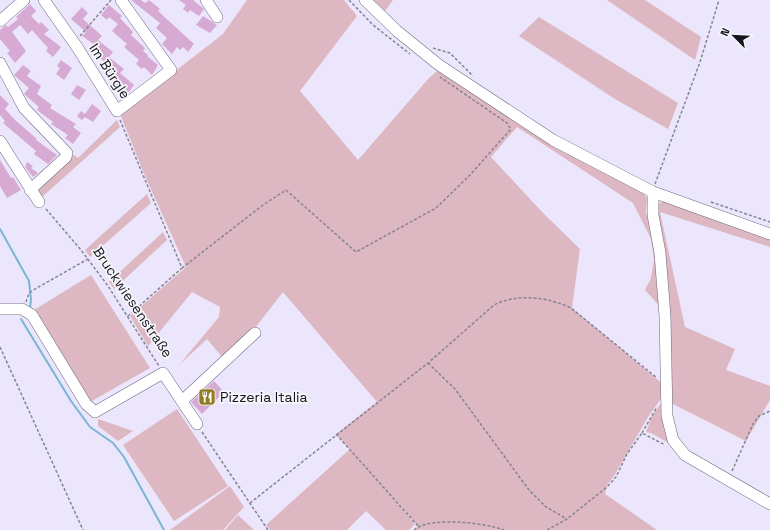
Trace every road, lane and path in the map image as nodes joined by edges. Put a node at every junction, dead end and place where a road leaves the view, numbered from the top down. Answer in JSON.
{"nodes":[{"id":1,"x":24,"y":0,"type":"edge"},
{"id":2,"x":44,"y":0,"type":"edge"},
{"id":3,"x":111,"y":0,"type":"edge"},
{"id":4,"x":121,"y":0,"type":"edge"},
{"id":5,"x":206,"y":0,"type":"edge"},
{"id":6,"x":365,"y":0,"type":"edge"},
{"id":7,"x":719,"y":0,"type":"edge"},
{"id":8,"x":216,"y":17,"type":"dead end"},
{"id":9,"x":0,"y":21,"type":"edge"},
{"id":10,"x":80,"y":36,"type":"dead end"},
{"id":11,"x":433,"y":48,"type":"dead end"},
{"id":12,"x":0,"y":63,"type":"edge"},
{"id":13,"x":434,"y":73,"type":"dead end"},
{"id":14,"x":476,"y":78,"type":"dead end"},
{"id":15,"x":117,"y":111,"type":"junction"},
{"id":16,"x":0,"y":141,"type":"edge"},
{"id":17,"x":656,"y":188,"type":"junction"},
{"id":18,"x":30,"y":190,"type":"junction"},
{"id":19,"x":704,"y":200,"type":"dead end"},
{"id":20,"x":40,"y":202,"type":"joint"},
{"id":21,"x":770,"y":222,"type":"edge"},
{"id":22,"x":770,"y":234,"type":"edge"},
{"id":23,"x":88,"y":259,"type":"junction"},
{"id":24,"x":182,"y":268,"type":"junction"},
{"id":25,"x":29,"y":293,"type":"dead end"},
{"id":26,"x":0,"y":309,"type":"edge"},
{"id":27,"x":127,"y":316,"type":"junction"},
{"id":28,"x":255,"y":333,"type":"dead end"},
{"id":29,"x":0,"y":347,"type":"edge"},
{"id":30,"x":428,"y":363,"type":"junction"},
{"id":31,"x":163,"y":373,"type":"junction"},
{"id":32,"x":666,"y":388,"type":"junction"},
{"id":33,"x":182,"y":401,"type":"junction"},
{"id":34,"x":770,"y":412,"type":"edge"},
{"id":35,"x":196,"y":424,"type":"joint"},
{"id":36,"x":642,"y":433,"type":"junction"},
{"id":37,"x":336,"y":434,"type":"junction"},
{"id":38,"x":671,"y":448,"type":"dead end"},
{"id":39,"x":728,"y":480,"type":"junction"},
{"id":40,"x":250,"y":503,"type":"junction"},
{"id":41,"x":770,"y":504,"type":"edge"},
{"id":42,"x":567,"y":519,"type":"junction"},
{"id":43,"x":418,"y":526,"type":"junction"},
{"id":44,"x":84,"y":530,"type":"edge"},
{"id":45,"x":268,"y":530,"type":"edge"},
{"id":46,"x":414,"y":530,"type":"edge"},
{"id":47,"x":504,"y":530,"type":"edge"},
{"id":48,"x":547,"y":530,"type":"edge"}],
"edges":[{"from":1,"to":9,"type":"street"},
{"from":2,"to":15,"type":"street","name":"Im Bürgle"},
{"from":3,"to":10,"type":"path"},
{"from":4,"to":15,"type":"street","name":"Im Bürgle"},
{"from":5,"to":8,"type":"street"},
{"from":6,"to":17,"type":"street"},
{"from":7,"to":17,"type":"path"},
{"from":11,"to":14,"type":"path"},
{"from":12,"to":18,"type":"street"},
{"from":13,"to":24,"type":"path"},
{"from":15,"to":24,"type":"path"},
{"from":16,"to":18,"type":"street"},
{"from":17,"to":22,"type":"street"},
{"from":17,"to":32,"type":"street"},
{"from":18,"to":20,"type":"street"},
{"from":19,"to":21,"type":"path"},
{"from":20,"to":23,"type":"path","name":"Bruckwiesenstraße"},
{"from":23,"to":25,"type":"path"},
{"from":23,"to":27,"type":"path","name":"Bruckwiesenstraße"},
{"from":24,"to":27,"type":"path"},
{"from":26,"to":31,"type":"street"},
{"from":27,"to":31,"type":"path","name":"Bruckwiesenstraße"},
{"from":28,"to":33,"type":"street"},
{"from":29,"to":44,"type":"path"},
{"from":30,"to":32,"type":"path"},
{"from":30,"to":37,"type":"path"},
{"from":30,"to":42,"type":"path"},
{"from":31,"to":33,"type":"street","name":"Bruckwiesenstraße"},
{"from":32,"to":36,"type":"path"},
{"from":32,"to":39,"type":"street"},
{"from":33,"to":35,"type":"street","name":"Bruckwiesenstraße"},
{"from":34,"to":39,"type":"path"},
{"from":35,"to":40,"type":"path"},
{"from":36,"to":38,"type":"path"},
{"from":36,"to":42,"type":"path"},
{"from":37,"to":40,"type":"path"},
{"from":37,"to":43,"type":"path"},
{"from":39,"to":41,"type":"street"},
{"from":40,"to":45,"type":"path"},
{"from":42,"to":48,"type":"path"},
{"from":43,"to":46,"type":"path"},
{"from":43,"to":47,"type":"path"}]}
